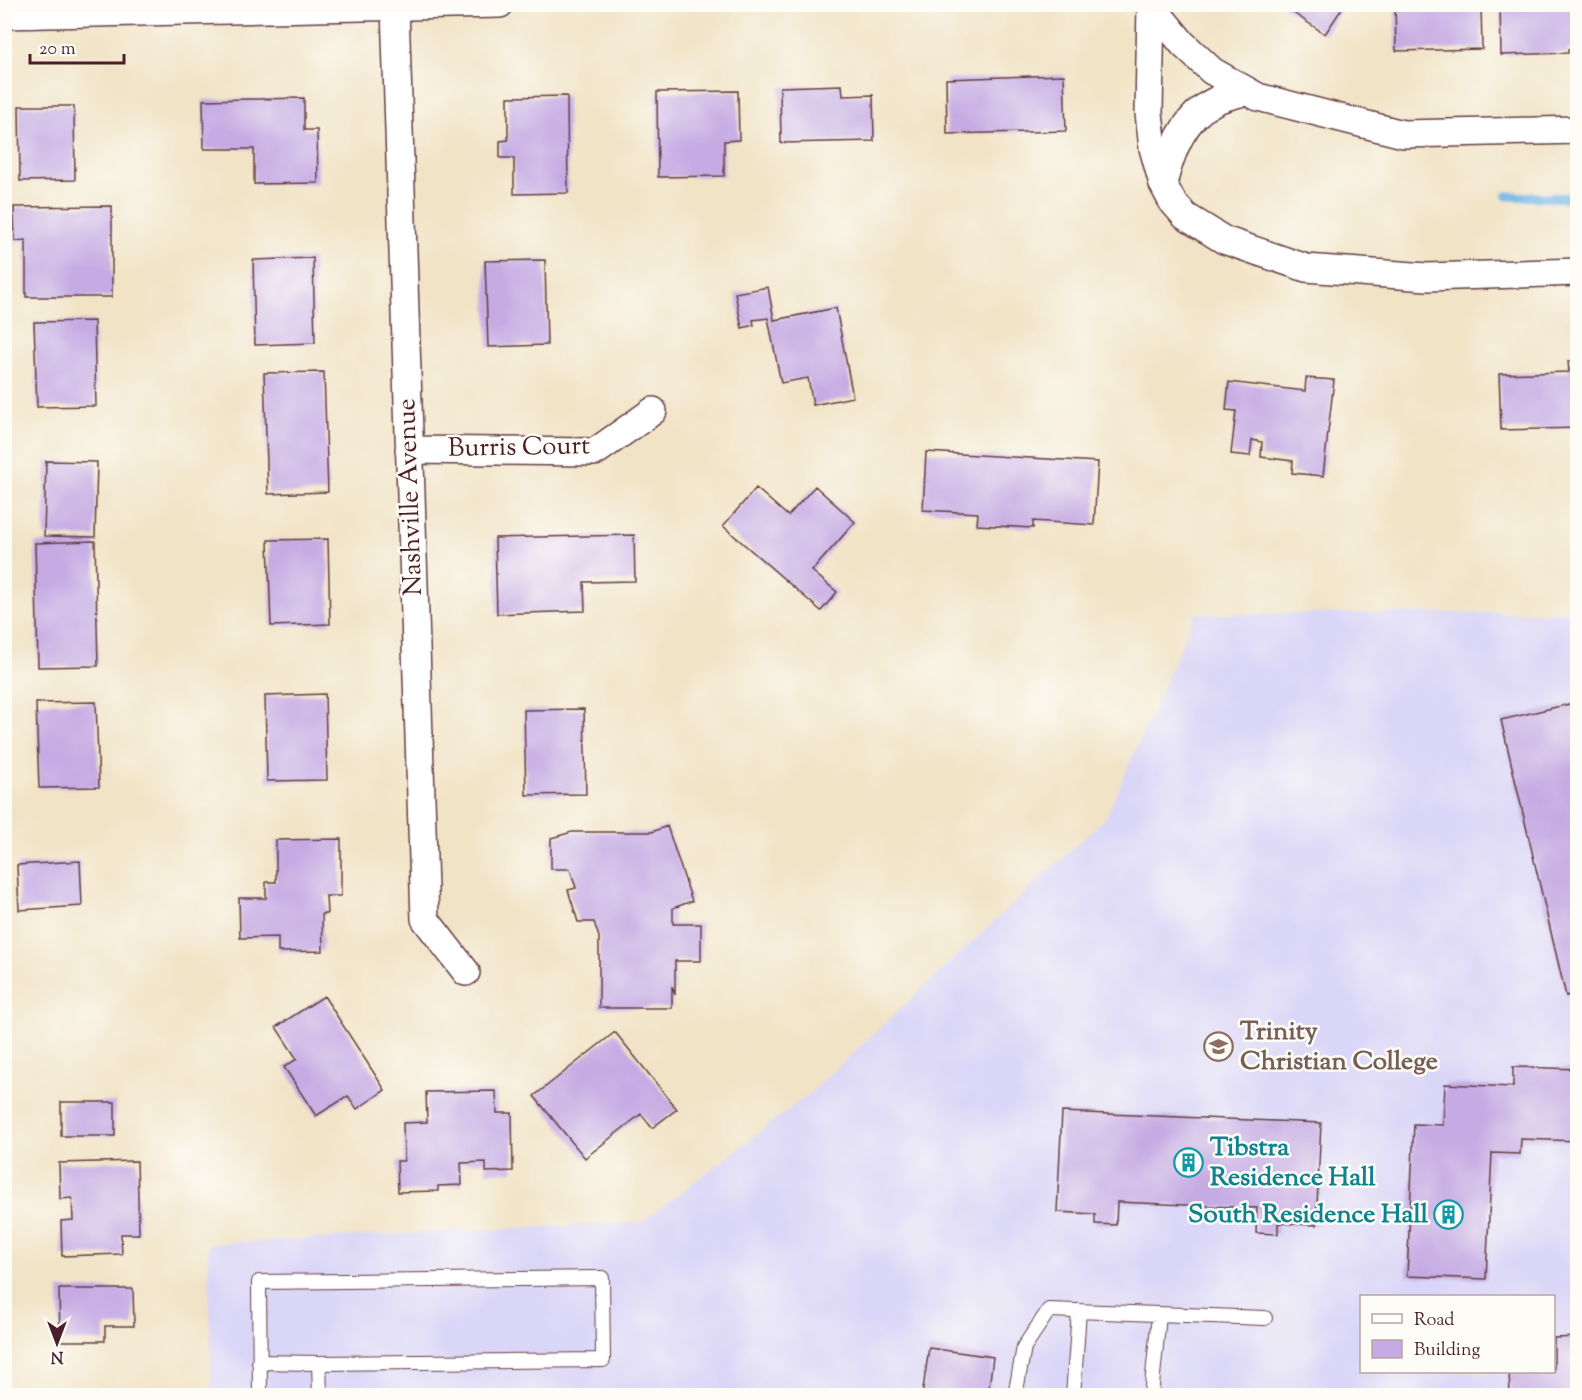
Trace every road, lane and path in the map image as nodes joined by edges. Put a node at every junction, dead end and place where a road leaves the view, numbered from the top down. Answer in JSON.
{"nodes":[{"id":1,"x":500,"y":4,"type":"edge"},
{"id":2,"x":1151,"y":5,"type":"edge"},
{"id":3,"x":395,"y":8,"type":"junction"},
{"id":4,"x":4,"y":15,"type":"edge"},
{"id":5,"x":1247,"y":91,"type":"junction"},
{"id":6,"x":1578,"y":130,"type":"edge"},
{"id":7,"x":1163,"y":184,"type":"junction"},
{"id":8,"x":1578,"y":272,"type":"edge"},
{"id":9,"x":653,"y":411,"type":"dead end"},
{"id":10,"x":409,"y":450,"type":"junction"},
{"id":11,"x":466,"y":972,"type":"dead end"},
{"id":12,"x":1079,"y":1311,"type":"junction"},
{"id":13,"x":1159,"y":1315,"type":"junction"},
{"id":14,"x":1265,"y":1318,"type":"dead end"},
{"id":15,"x":259,"y":1362,"type":"junction"},
{"id":16,"x":319,"y":1363,"type":"junction"},
{"id":17,"x":260,"y":1395,"type":"edge"},
{"id":18,"x":320,"y":1395,"type":"edge"},
{"id":19,"x":1015,"y":1395,"type":"edge"},
{"id":20,"x":1073,"y":1395,"type":"edge"},
{"id":21,"x":1151,"y":1395,"type":"edge"}],
"edges":[{"from":1,"to":3,"type":"street"},
{"from":2,"to":5,"type":"street"},
{"from":2,"to":7,"type":"street"},
{"from":3,"to":4,"type":"street"},
{"from":3,"to":10,"type":"street","name":"Nashville Avenue"},
{"from":5,"to":6,"type":"street"},
{"from":5,"to":7,"type":"street"},
{"from":7,"to":8,"type":"street"},
{"from":9,"to":10,"type":"street","name":"Burris Court"},
{"from":10,"to":11,"type":"street","name":"Nashville Avenue"},
{"from":12,"to":13,"type":"lane"},
{"from":12,"to":19,"type":"lane"},
{"from":12,"to":20,"type":"lane"},
{"from":13,"to":14,"type":"lane"},
{"from":13,"to":21,"type":"lane"},
{"from":15,"to":16,"type":"lane"},
{"from":15,"to":16,"type":"lane"},
{"from":15,"to":17,"type":"lane"},
{"from":16,"to":18,"type":"lane"}]}
